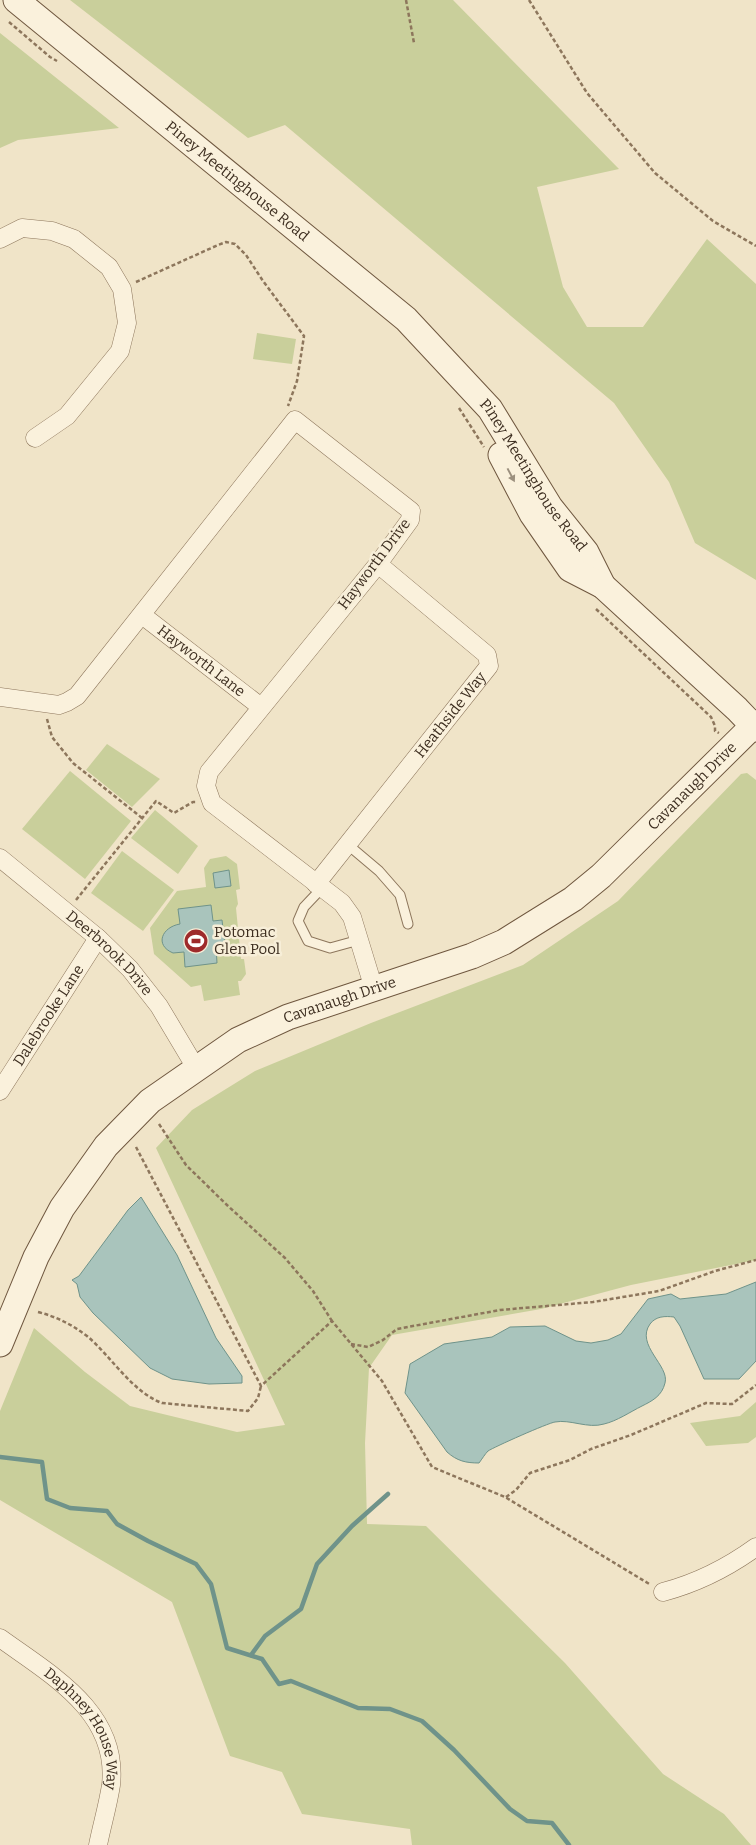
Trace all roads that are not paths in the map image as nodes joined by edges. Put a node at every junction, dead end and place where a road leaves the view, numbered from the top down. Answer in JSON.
{"nodes":[{"id":1,"x":11,"y":10,"type":"edge"},
{"id":2,"x":0,"y":239,"type":"edge"},
{"id":3,"x":35,"y":438,"type":"dead end"},
{"id":4,"x":378,"y":564,"type":"junction"},
{"id":5,"x":142,"y":616,"type":"junction"},
{"id":6,"x":0,"y":697,"type":"edge"},
{"id":7,"x":261,"y":707,"type":"junction"},
{"id":8,"x":755,"y":726,"type":"edge"},
{"id":9,"x":347,"y":844,"type":"junction"},
{"id":10,"x":0,"y":858,"type":"edge"},
{"id":11,"x":319,"y":886,"type":"junction"},
{"id":12,"x":408,"y":924,"type":"dead end"},
{"id":13,"x":98,"y":938,"type":"junction"},
{"id":14,"x":359,"y":940,"type":"junction"},
{"id":15,"x":374,"y":989,"type":"junction"},
{"id":16,"x":196,"y":1068,"type":"junction"},
{"id":17,"x":0,"y":1091,"type":"edge"},
{"id":18,"x":7,"y":1308,"type":"edge"},
{"id":19,"x":0,"y":1344,"type":"edge"},
{"id":20,"x":754,"y":1553,"type":"edge"},
{"id":21,"x":662,"y":1592,"type":"road end"},
{"id":22,"x":0,"y":1638,"type":"edge"},
{"id":23,"x":98,"y":1845,"type":"edge"}],
"edges":[{"from":1,"to":8,"type":"main road","name":"Piney Meetinghouse Road"},
{"from":2,"to":3,"type":"street"},
{"from":4,"to":5,"type":"street","name":"Hayworth Drive"},
{"from":4,"to":7,"type":"street","name":"Hayworth Drive"},
{"from":4,"to":9,"type":"street","name":"Heathside Way"},
{"from":5,"to":6,"type":"street"},
{"from":5,"to":7,"type":"street","name":"Hayworth Lane"},
{"from":7,"to":11,"type":"street","name":"Hayworth Drive"},
{"from":8,"to":15,"type":"main road","name":"Cavanaugh Drive"},
{"from":9,"to":11,"type":"street","name":"Heathside Way"},
{"from":9,"to":12,"type":"lane"},
{"from":10,"to":13,"type":"street","name":"Deerbrook Drive"},
{"from":11,"to":14,"type":"street"},
{"from":11,"to":14,"type":"lane"},
{"from":13,"to":16,"type":"street","name":"Deerbrook Drive"},
{"from":13,"to":17,"type":"street","name":"Dalebrooke Lane"},
{"from":14,"to":15,"type":"street"},
{"from":15,"to":16,"type":"main road","name":"Cavanaugh Drive"},
{"from":16,"to":18,"type":"main road","name":"Cavanaugh Drive"},
{"from":18,"to":19,"type":"main road","name":"Cavanaugh Drive"},
{"from":20,"to":21,"type":"street"},
{"from":22,"to":23,"type":"street","name":"Daphney House Way"}]}
